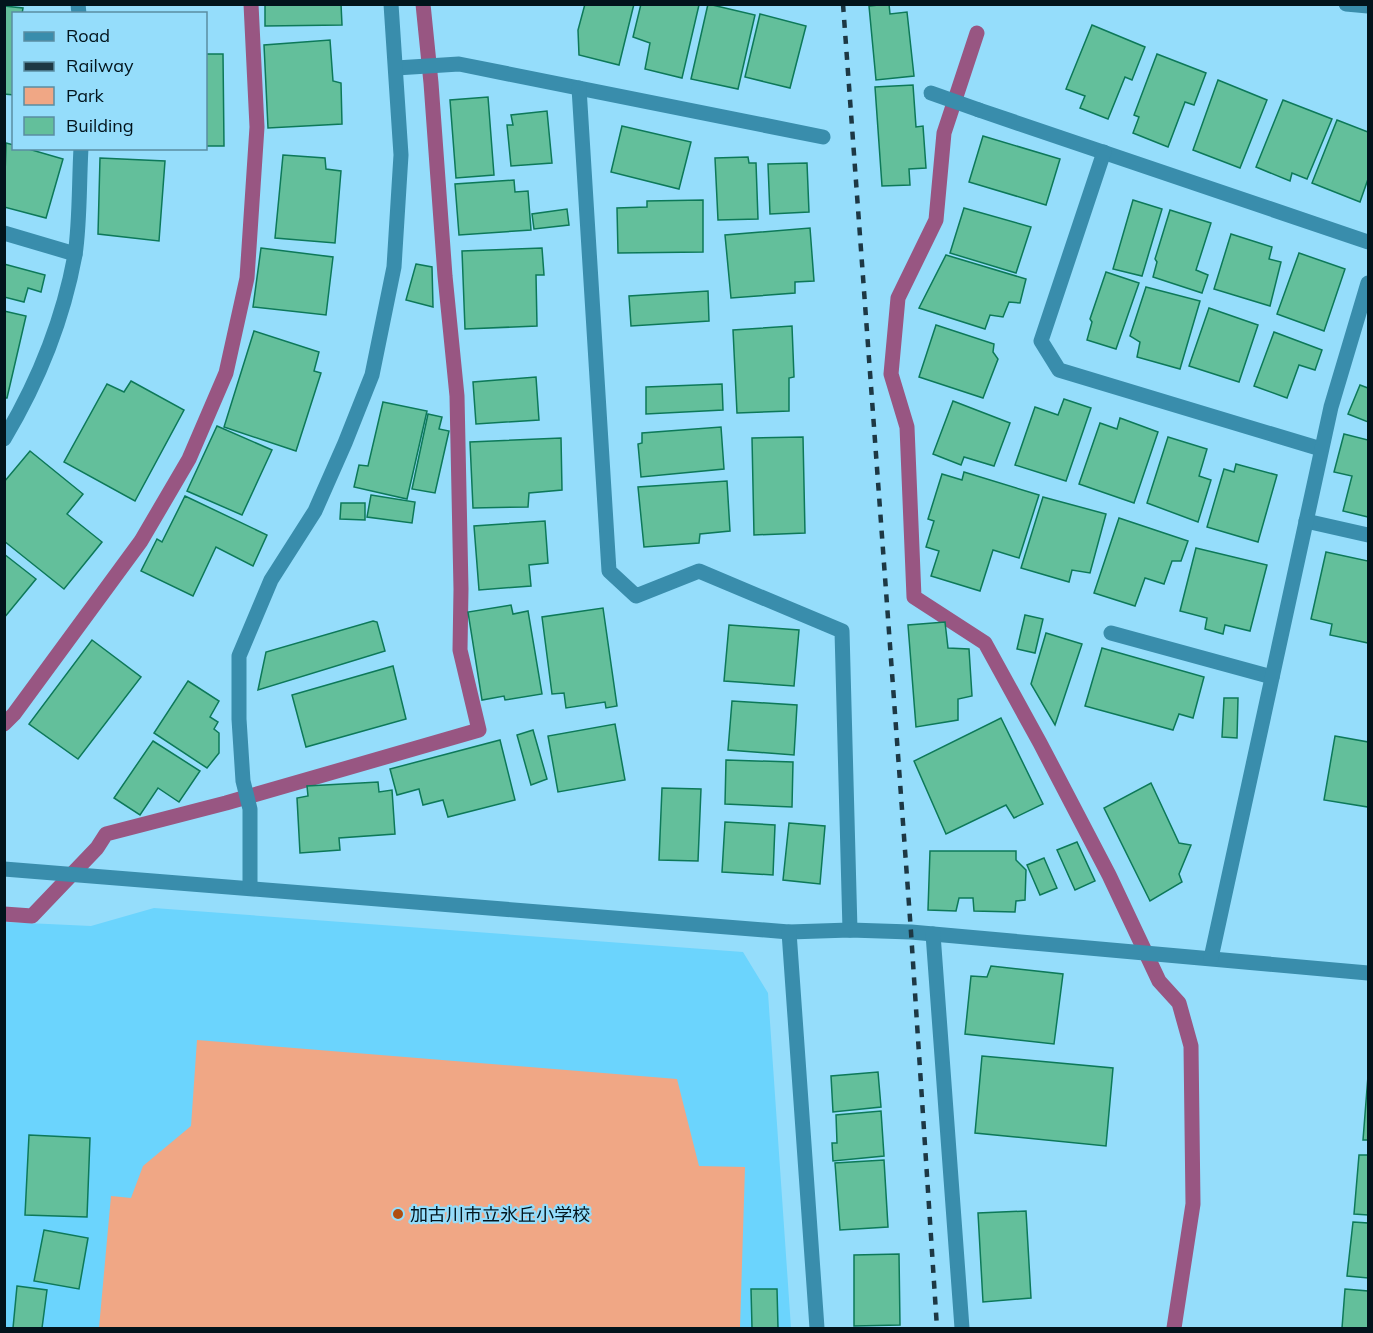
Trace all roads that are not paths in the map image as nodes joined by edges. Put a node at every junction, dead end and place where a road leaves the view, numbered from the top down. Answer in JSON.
{"nodes":[{"id":1,"x":391,"y":4,"type":"edge"},
{"id":2,"x":1346,"y":4,"type":"edge"},
{"id":3,"x":1368,"y":6,"type":"edge"},
{"id":4,"x":400,"y":67,"type":"junction"},
{"id":5,"x":579,"y":88,"type":"junction"},
{"id":6,"x":931,"y":93,"type":"dead end"},
{"id":7,"x":823,"y":137,"type":"dead end"},
{"id":8,"x":81,"y":150,"type":"edge"},
{"id":9,"x":1104,"y":152,"type":"junction"},
{"id":10,"x":4,"y":232,"type":"edge"},
{"id":11,"x":1368,"y":242,"type":"edge"},
{"id":12,"x":75,"y":254,"type":"junction"},
{"id":13,"x":1368,"y":283,"type":"edge"},
{"id":14,"x":4,"y":439,"type":"edge"},
{"id":15,"x":1321,"y":449,"type":"junction"},
{"id":16,"x":1305,"y":521,"type":"junction"},
{"id":17,"x":1368,"y":535,"type":"edge"},
{"id":18,"x":1111,"y":633,"type":"dead end"},
{"id":19,"x":1272,"y":677,"type":"junction"},
{"id":20,"x":4,"y":869,"type":"edge"},
{"id":21,"x":250,"y":888,"type":"junction"},
{"id":22,"x":850,"y":930,"type":"junction"},
{"id":23,"x":789,"y":932,"type":"junction"},
{"id":24,"x":933,"y":934,"type":"junction"},
{"id":25,"x":1211,"y":958,"type":"junction"},
{"id":26,"x":1368,"y":973,"type":"edge"},
{"id":27,"x":817,"y":1329,"type":"edge"},
{"id":28,"x":962,"y":1329,"type":"edge"}],
"edges":[{"from":1,"to":4,"type":"street"},
{"from":2,"to":3,"type":"street"},
{"from":4,"to":5,"type":"street"},
{"from":4,"to":21,"type":"street"},
{"from":5,"to":7,"type":"street"},
{"from":5,"to":22,"type":"street"},
{"from":6,"to":9,"type":"street"},
{"from":8,"to":12,"type":"street"},
{"from":9,"to":11,"type":"street"},
{"from":9,"to":15,"type":"street"},
{"from":10,"to":12,"type":"street"},
{"from":12,"to":14,"type":"street"},
{"from":13,"to":15,"type":"street"},
{"from":15,"to":16,"type":"street"},
{"from":16,"to":17,"type":"street"},
{"from":16,"to":19,"type":"street"},
{"from":18,"to":19,"type":"street"},
{"from":19,"to":25,"type":"street"},
{"from":20,"to":21,"type":"street"},
{"from":21,"to":23,"type":"street"},
{"from":22,"to":23,"type":"street"},
{"from":22,"to":24,"type":"street"},
{"from":23,"to":27,"type":"street"},
{"from":24,"to":25,"type":"street"},
{"from":24,"to":28,"type":"street"},
{"from":25,"to":26,"type":"street"}]}
